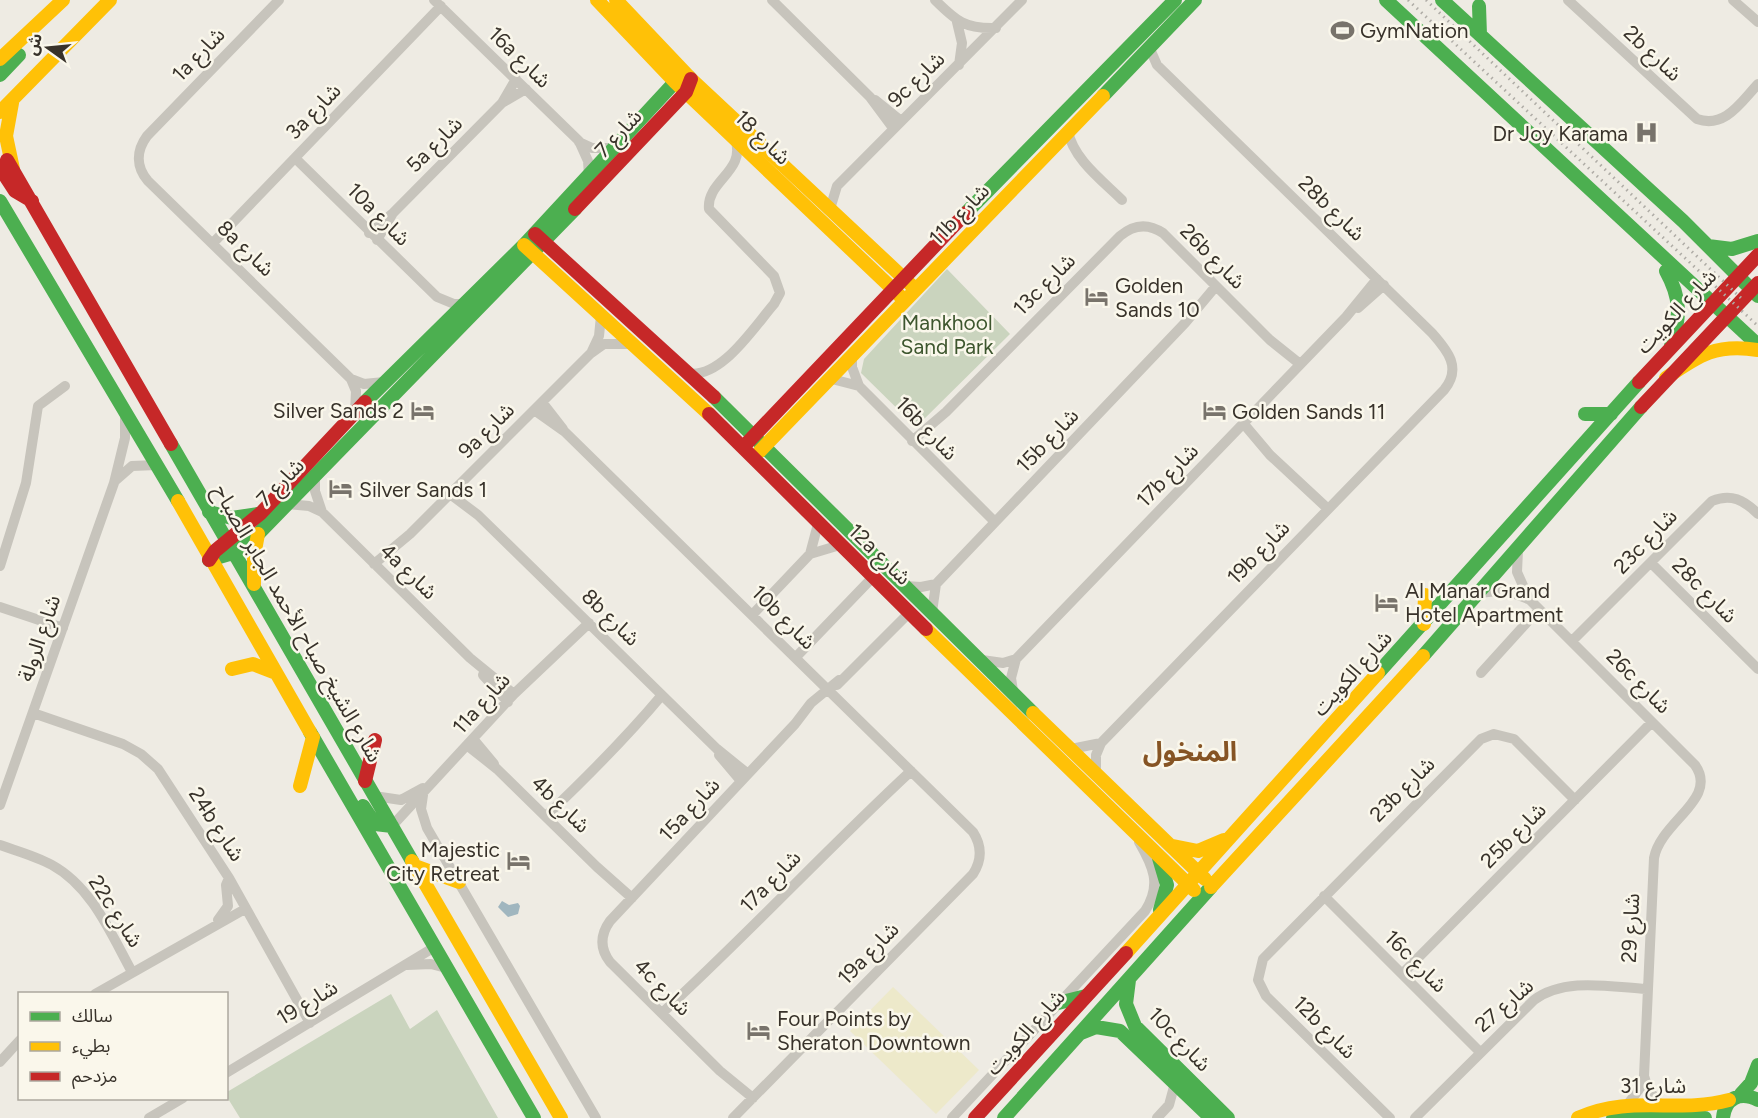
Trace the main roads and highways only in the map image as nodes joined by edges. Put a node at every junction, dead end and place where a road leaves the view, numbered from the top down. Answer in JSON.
{"nodes":[{"id":1,"x":110,"y":0,"type":"edge"},
{"id":2,"x":597,"y":0,"type":"edge"},
{"id":3,"x":616,"y":0,"type":"edge"},
{"id":4,"x":1175,"y":0,"type":"edge"},
{"id":5,"x":1195,"y":0,"type":"edge"},
{"id":6,"x":1386,"y":0,"type":"edge"},
{"id":7,"x":1442,"y":0,"type":"edge"},
{"id":8,"x":58,"y":5,"type":"edge"},
{"id":9,"x":1479,"y":6,"type":"dead end"},
{"id":10,"x":1480,"y":35,"type":"junction"},
{"id":11,"x":0,"y":59,"type":"edge"},
{"id":12,"x":0,"y":75,"type":"edge"},
{"id":13,"x":675,"y":82,"type":"junction"},
{"id":14,"x":689,"y":83,"type":"junction"},
{"id":15,"x":17,"y":95,"type":"junction"},
{"id":16,"x":0,"y":112,"type":"edge"},
{"id":17,"x":0,"y":148,"type":"edge"},
{"id":18,"x":7,"y":169,"type":"edge"},
{"id":19,"x":0,"y":201,"type":"edge"},
{"id":20,"x":560,"y":225,"type":"junction"},
{"id":21,"x":540,"y":238,"type":"junction"},
{"id":22,"x":1758,"y":241,"type":"edge"},
{"id":23,"x":1708,"y":246,"type":"junction"},
{"id":24,"x":529,"y":249,"type":"junction"},
{"id":25,"x":1653,"y":250,"type":"junction"},
{"id":26,"x":1758,"y":255,"type":"edge"},
{"id":27,"x":562,"y":258,"type":"junction"},
{"id":28,"x":886,"y":259,"type":"junction"},
{"id":29,"x":920,"y":261,"type":"junction"},
{"id":30,"x":869,"y":264,"type":"junction"},
{"id":31,"x":550,"y":268,"type":"junction"},
{"id":32,"x":517,"y":269,"type":"junction"},
{"id":33,"x":1738,"y":276,"type":"junction"},
{"id":34,"x":904,"y":278,"type":"junction"},
{"id":35,"x":893,"y":289,"type":"junction"},
{"id":36,"x":915,"y":289,"type":"junction"},
{"id":37,"x":1756,"y":290,"type":"edge"},
{"id":38,"x":904,"y":300,"type":"junction"},
{"id":39,"x":1710,"y":304,"type":"junction"},
{"id":40,"x":872,"y":309,"type":"junction"},
{"id":41,"x":1724,"y":316,"type":"junction"},
{"id":42,"x":1758,"y":345,"type":"edge"},
{"id":43,"x":1671,"y":346,"type":"junction"},
{"id":44,"x":1758,"y":351,"type":"edge"},
{"id":45,"x":1666,"y":378,"type":"junction"},
{"id":46,"x":1585,"y":414,"type":"dead end"},
{"id":47,"x":1611,"y":414,"type":"junction"},
{"id":48,"x":774,"y":415,"type":"junction"},
{"id":49,"x":737,"y":417,"type":"junction"},
{"id":50,"x":779,"y":431,"type":"junction"},
{"id":51,"x":755,"y":435,"type":"junction"},
{"id":52,"x":765,"y":445,"type":"junction"},
{"id":53,"x":748,"y":453,"type":"junction"},
{"id":54,"x":779,"y":459,"type":"junction"},
{"id":55,"x":157,"y":465,"type":"junction"},
{"id":56,"x":208,"y":512,"type":"junction"},
{"id":57,"x":261,"y":513,"type":"junction"},
{"id":58,"x":258,"y":534,"type":"junction"},
{"id":59,"x":226,"y":547,"type":"junction"},
{"id":60,"x":209,"y":560,"type":"junction"},
{"id":61,"x":254,"y":587,"type":"junction"},
{"id":62,"x":1425,"y":594,"type":"dead end"},
{"id":63,"x":1424,"y":624,"type":"junction"},
{"id":64,"x":232,"y":669,"type":"dead end"},
{"id":65,"x":276,"y":673,"type":"junction"},
{"id":66,"x":313,"y":737,"type":"junction"},
{"id":67,"x":375,"y":740,"type":"dead end"},
{"id":68,"x":332,"y":771,"type":"junction"},
{"id":69,"x":365,"y":780,"type":"junction"},
{"id":70,"x":300,"y":786,"type":"dead end"},
{"id":71,"x":392,"y":826,"type":"junction"},
{"id":72,"x":1234,"y":834,"type":"junction"},
{"id":73,"x":1171,"y":846,"type":"junction"},
{"id":74,"x":1158,"y":855,"type":"junction"},
{"id":75,"x":415,"y":866,"type":"junction"},
{"id":76,"x":1197,"y":872,"type":"junction"},
{"id":77,"x":459,"y":882,"type":"road end"},
{"id":78,"x":1212,"y":885,"type":"junction"},
{"id":79,"x":1195,"y":890,"type":"junction"},
{"id":80,"x":1158,"y":916,"type":"junction"},
{"id":81,"x":433,"y":948,"type":"junction"},
{"id":82,"x":1129,"y":978,"type":"junction"},
{"id":83,"x":487,"y":993,"type":"junction"},
{"id":84,"x":1086,"y":996,"type":"junction"},
{"id":85,"x":1058,"y":1003,"type":"road end"},
{"id":86,"x":1076,"y":1008,"type":"junction"},
{"id":87,"x":1128,"y":1014,"type":"junction"},
{"id":88,"x":1120,"y":1031,"type":"junction"},
{"id":89,"x":1081,"y":1033,"type":"junction"},
{"id":90,"x":1758,"y":1065,"type":"edge"},
{"id":91,"x":1026,"y":1094,"type":"junction"},
{"id":92,"x":1735,"y":1097,"type":"junction"},
{"id":93,"x":1758,"y":1100,"type":"edge"},
{"id":94,"x":534,"y":1118,"type":"edge"},
{"id":95,"x":561,"y":1118,"type":"edge"},
{"id":96,"x":975,"y":1118,"type":"edge"},
{"id":97,"x":1004,"y":1118,"type":"edge"},
{"id":98,"x":1211,"y":1118,"type":"edge"},
{"id":99,"x":1228,"y":1118,"type":"edge"},
{"id":100,"x":1578,"y":1118,"type":"edge"},
{"id":101,"x":1613,"y":1118,"type":"edge"},
{"id":102,"x":1705,"y":1118,"type":"edge"},
{"id":103,"x":1723,"y":1118,"type":"edge"}],
"edges":[{"from":1,"to":15,"type":"main road"},
{"from":2,"to":13,"type":"main road","name":"شارع 18"},
{"from":3,"to":14,"type":"main road","name":"شارع 18"},
{"from":4,"to":29,"type":"main road","name":"11b شارع"},
{"from":5,"to":36,"type":"main road","name":"11b شارع"},
{"from":6,"to":25,"type":"main road"},
{"from":7,"to":10,"type":"main road"},
{"from":8,"to":11,"type":"main road"},
{"from":8,"to":12,"type":"main road"},
{"from":9,"to":10,"type":"main road"},
{"from":10,"to":23,"type":"main road"},
{"from":13,"to":14,"type":"main road","name":"شارع 18"},
{"from":13,"to":21,"type":"main road","name":"شارع 7"},
{"from":14,"to":20,"type":"main road","name":"شارع 7"},
{"from":14,"to":28,"type":"main road","name":"شارع 18"},
{"from":14,"to":30,"type":"main road","name":"شارع 18"},
{"from":15,"to":16,"type":"main road"},
{"from":15,"to":18,"type":"main road"},
{"from":17,"to":18,"type":"main road","name":"شارع الشيخ صباح الأحمد الجابر الصباح"},
{"from":18,"to":56,"type":"main road","name":"شارع الشيخ صباح الأحمد الجابر الصباح"},
{"from":19,"to":55,"type":"main road","name":"شارع الشيخ صباح الأحمد الجابر الصباح"},
{"from":20,"to":21,"type":"main road","name":"شارع 7"},
{"from":20,"to":27,"type":"main road"},
{"from":21,"to":24,"type":"main road","name":"شارع 7"},
{"from":21,"to":27,"type":"main road","name":"12a شارع"},
{"from":22,"to":23,"type":"main road"},
{"from":23,"to":33,"type":"main road"},
{"from":24,"to":31,"type":"main road","name":"12a شارع"},
{"from":24,"to":32,"type":"main road","name":"شارع 7"},
{"from":24,"to":57,"type":"main road","name":"شارع 7"},
{"from":25,"to":39,"type":"main road"},
{"from":25,"to":43,"type":"main road"},
{"from":26,"to":33,"type":"main road","name":"شارع الكويت"},
{"from":27,"to":49,"type":"main road","name":"12a شارع"},
{"from":28,"to":29,"type":"main road"},
{"from":28,"to":34,"type":"main road","name":"شارع 18"},
{"from":29,"to":34,"type":"main road","name":"11b شارع"},
{"from":30,"to":35,"type":"main road","name":"شارع 18"},
{"from":30,"to":40,"type":"main road"},
{"from":31,"to":32,"type":"main road"},
{"from":31,"to":53,"type":"main road","name":"12a شارع"},
{"from":32,"to":58,"type":"main road","name":"شارع 7"},
{"from":33,"to":37,"type":"main road"},
{"from":33,"to":39,"type":"main road","name":"شارع الكويت"},
{"from":34,"to":35,"type":"main road","name":"11b شارع"},
{"from":34,"to":36,"type":"main road","name":"شارع 18"},
{"from":35,"to":38,"type":"main road","name":"شارع 18"},
{"from":35,"to":40,"type":"main road","name":"11b شارع"},
{"from":36,"to":38,"type":"main road","name":"11b شارع"},
{"from":37,"to":41,"type":"main road","name":"شارع الكويت"},
{"from":38,"to":50,"type":"main road","name":"11b شارع"},
{"from":39,"to":41,"type":"main road"},
{"from":39,"to":43,"type":"main road","name":"شارع الكويت"},
{"from":40,"to":48,"type":"main road","name":"11b شارع"},
{"from":41,"to":42,"type":"main road"},
{"from":41,"to":45,"type":"main road","name":"شارع الكويت"},
{"from":43,"to":47,"type":"main road","name":"شارع الكويت"},
{"from":44,"to":45,"type":"main road"},
{"from":45,"to":78,"type":"main road","name":"شارع الكويت"},
{"from":46,"to":47,"type":"main road"},
{"from":47,"to":63,"type":"main road","name":"شارع الكويت"},
{"from":48,"to":49,"type":"main road"},
{"from":48,"to":51,"type":"main road","name":"11b شارع"},
{"from":49,"to":51,"type":"main road","name":"12a شارع"},
{"from":50,"to":52,"type":"main road","name":"11b شارع"},
{"from":50,"to":54,"type":"main road"},
{"from":51,"to":52,"type":"main road","name":"12a شارع"},
{"from":51,"to":53,"type":"main road","name":"11b شارع"},
{"from":52,"to":53,"type":"main road","name":"11b شارع"},
{"from":52,"to":54,"type":"main road","name":"12a شارع"},
{"from":53,"to":74,"type":"main road","name":"12a شارع"},
{"from":54,"to":73,"type":"main road","name":"12a شارع"},
{"from":55,"to":59,"type":"main road"},
{"from":55,"to":60,"type":"main road","name":"شارع الشيخ صباح الأحمد الجابر الصباح"},
{"from":56,"to":57,"type":"main road"},
{"from":56,"to":59,"type":"main road","name":"شارع الشيخ صباح الأحمد الجابر الصباح"},
{"from":57,"to":59,"type":"main road","name":"شارع 7"},
{"from":58,"to":59,"type":"main road","name":"شارع 7"},
{"from":58,"to":61,"type":"main road"},
{"from":59,"to":60,"type":"main road","name":"شارع 7"},
{"from":59,"to":61,"type":"main road","name":"شارع الشيخ صباح الأحمد الجابر الصباح"},
{"from":60,"to":65,"type":"main road","name":"شارع الشيخ صباح الأحمد الجابر الصباح"},
{"from":61,"to":69,"type":"main road","name":"شارع الشيخ صباح الأحمد الجابر الصباح"},
{"from":62,"to":63,"type":"main road"},
{"from":63,"to":72,"type":"main road","name":"شارع الكويت"},
{"from":64,"to":65,"type":"main road"},
{"from":65,"to":66,"type":"main road","name":"شارع الشيخ صباح الأحمد الجابر الصباح"},
{"from":66,"to":68,"type":"main road","name":"شارع الشيخ صباح الأحمد الجابر الصباح"},
{"from":66,"to":70,"type":"main road"},
{"from":67,"to":69,"type":"main road"},
{"from":68,"to":71,"type":"main road"},
{"from":68,"to":81,"type":"main road","name":"شارع الشيخ صباح الأحمد الجابر الصباح"},
{"from":69,"to":71,"type":"main road","name":"شارع الشيخ صباح الأحمد الجابر الصباح"},
{"from":71,"to":75,"type":"main road","name":"شارع الشيخ صباح الأحمد الجابر الصباح"},
{"from":72,"to":73,"type":"main road"},
{"from":72,"to":76,"type":"main road","name":"شارع الكويت"},
{"from":73,"to":76,"type":"main road","name":"12a شارع"},
{"from":74,"to":79,"type":"main road","name":"12a شارع"},
{"from":74,"to":80,"type":"main road"},
{"from":75,"to":77,"type":"main road"},
{"from":75,"to":83,"type":"main road","name":"شارع الشيخ صباح الأحمد الجابر الصباح"},
{"from":76,"to":78,"type":"main road","name":"12a شارع"},
{"from":76,"to":79,"type":"main road","name":"شارع الكويت"},
{"from":78,"to":79,"type":"main road","name":"شارع الكويت"},
{"from":79,"to":80,"type":"main road","name":"شارع الكويت"},
{"from":79,"to":82,"type":"main road","name":"شارع الكويت"},
{"from":80,"to":84,"type":"main road","name":"شارع الكويت"},
{"from":81,"to":83,"type":"main road"},
{"from":81,"to":94,"type":"main road","name":"شارع الشيخ صباح الأحمد الجابر الصباح"},
{"from":82,"to":87,"type":"main road","name":"10c شارع"},
{"from":82,"to":89,"type":"main road","name":"شارع الكويت"},
{"from":83,"to":95,"type":"main road","name":"شارع الشيخ صباح الأحمد الجابر الصباح"},
{"from":84,"to":85,"type":"main road"},
{"from":84,"to":86,"type":"main road","name":"شارع الكويت"},
{"from":86,"to":91,"type":"main road"},
{"from":86,"to":96,"type":"main road","name":"شارع الكويت"},
{"from":87,"to":88,"type":"main road"},
{"from":87,"to":99,"type":"main road","name":"10c شارع"},
{"from":88,"to":89,"type":"main road","name":"10c شارع"},
{"from":88,"to":98,"type":"main road","name":"10c شارع"},
{"from":89,"to":91,"type":"main road","name":"شارع الكويت"},
{"from":90,"to":92,"type":"main road"},
{"from":91,"to":97,"type":"main road","name":"شارع الكويت"},
{"from":92,"to":93,"type":"main road"},
{"from":92,"to":100,"type":"main road","name":"شارع 31"},
{"from":92,"to":103,"type":"main road"},
{"from":101,"to":102,"type":"main road","name":"شارع 31"}]}
